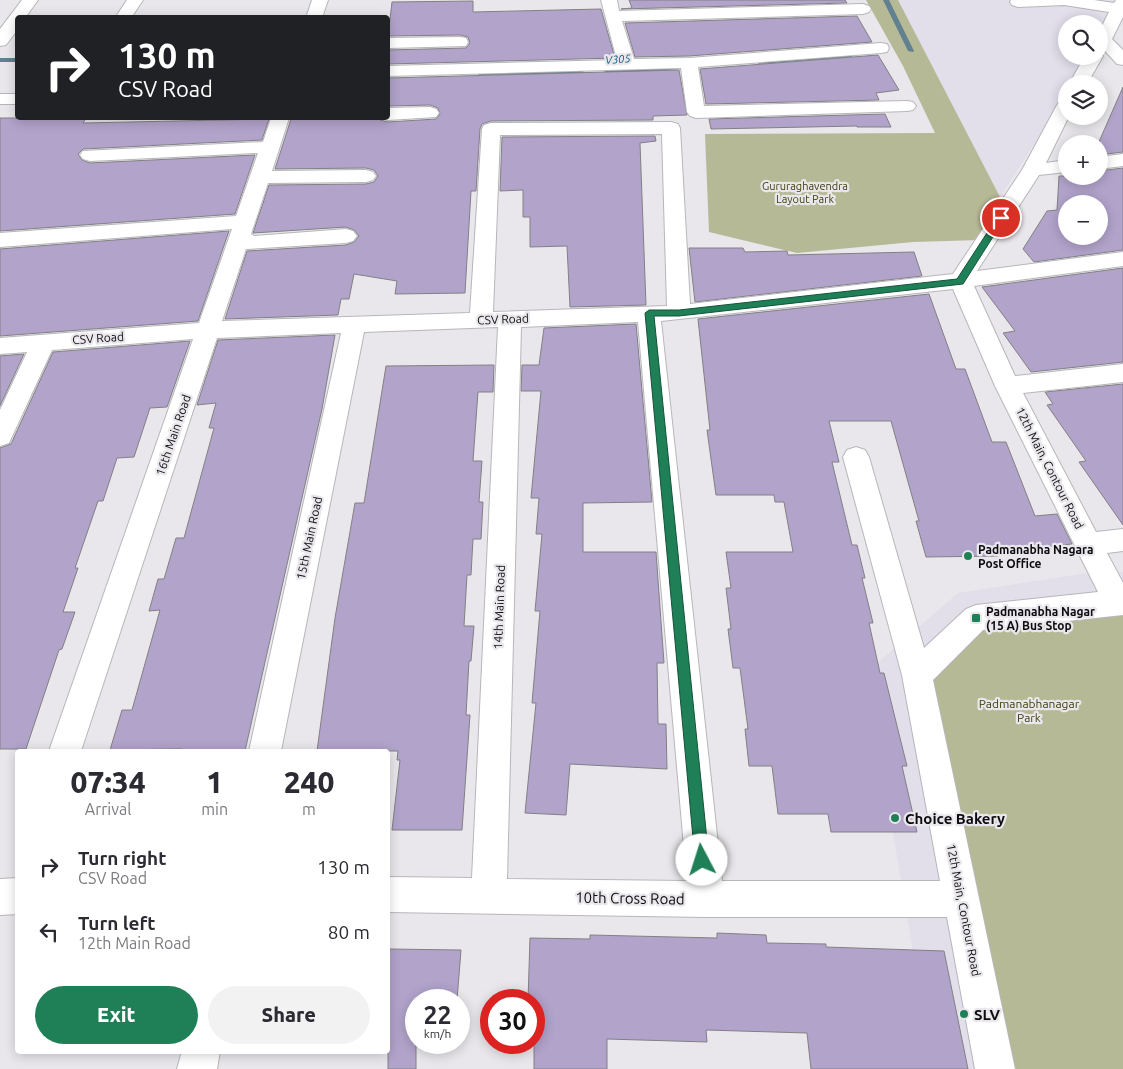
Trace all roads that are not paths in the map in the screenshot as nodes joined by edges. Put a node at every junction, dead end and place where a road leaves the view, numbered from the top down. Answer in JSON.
{"nodes":[{"id":1,"x":30,"y":0,"type":"edge"},
{"id":2,"x":135,"y":0,"type":"edge"},
{"id":3,"x":320,"y":0,"type":"edge"},
{"id":4,"x":1018,"y":2,"type":"dead end"},
{"id":5,"x":610,"y":8,"type":"edge"},
{"id":6,"x":863,"y":9,"type":"dead end"},
{"id":7,"x":1120,"y":11,"type":"edge"},
{"id":8,"x":125,"y":15,"type":"edge"},
{"id":9,"x":315,"y":15,"type":"edge"},
{"id":10,"x":8,"y":18,"type":"edge"},
{"id":11,"x":1108,"y":31,"type":"edge"},
{"id":12,"x":0,"y":41,"type":"edge"},
{"id":13,"x":460,"y":42,"type":"dead end"},
{"id":14,"x":390,"y":43,"type":"edge"},
{"id":15,"x":881,"y":48,"type":"dead end"},
{"id":16,"x":1108,"y":48,"type":"edge"},
{"id":17,"x":15,"y":50,"type":"edge"},
{"id":18,"x":0,"y":51,"type":"edge"},
{"id":19,"x":1123,"y":60,"type":"edge"},
{"id":20,"x":628,"y":66,"type":"junction"},
{"id":21,"x":689,"y":67,"type":"junction"},
{"id":22,"x":390,"y":71,"type":"edge"},
{"id":23,"x":0,"y":99,"type":"edge"},
{"id":24,"x":15,"y":99,"type":"edge"},
{"id":25,"x":907,"y":106,"type":"dead end"},
{"id":26,"x":430,"y":113,"type":"dead end"},
{"id":27,"x":390,"y":114,"type":"edge"},
{"id":28,"x":279,"y":120,"type":"edge"},
{"id":29,"x":1058,"y":120,"type":"edge"},
{"id":30,"x":270,"y":147,"type":"junction"},
{"id":31,"x":90,"y":155,"type":"dead end"},
{"id":32,"x":1123,"y":160,"type":"edge"},
{"id":33,"x":1108,"y":161,"type":"edge"},
{"id":34,"x":1058,"y":167,"type":"edge"},
{"id":35,"x":1032,"y":170,"type":"junction"},
{"id":36,"x":366,"y":176,"type":"dead end"},
{"id":37,"x":260,"y":177,"type":"junction"},
{"id":38,"x":243,"y":230,"type":"junction"},
{"id":39,"x":346,"y":236,"type":"dead end"},
{"id":40,"x":0,"y":240,"type":"edge"},
{"id":41,"x":1123,"y":259,"type":"edge"},
{"id":42,"x":960,"y":281,"type":"junction"},
{"id":43,"x":649,"y":313,"type":"junction"},
{"id":44,"x":679,"y":313,"type":"junction"},
{"id":45,"x":510,"y":319,"type":"junction"},
{"id":46,"x":481,"y":320,"type":"junction"},
{"id":47,"x":354,"y":325,"type":"junction"},
{"id":48,"x":208,"y":330,"type":"junction"},
{"id":49,"x":44,"y":342,"type":"junction"},
{"id":50,"x":0,"y":346,"type":"edge"},
{"id":51,"x":1123,"y":373,"type":"edge"},
{"id":52,"x":1007,"y":386,"type":"junction"},
{"id":53,"x":0,"y":436,"type":"edge"},
{"id":54,"x":856,"y":457,"type":"dead end"},
{"id":55,"x":1123,"y":540,"type":"edge"},
{"id":56,"x":1089,"y":544,"type":"junction"},
{"id":57,"x":1121,"y":602,"type":"edge"},
{"id":58,"x":917,"y":675,"type":"junction"},
{"id":59,"x":66,"y":749,"type":"edge"},
{"id":60,"x":265,"y":749,"type":"edge"},
{"id":61,"x":390,"y":895,"type":"edge"},
{"id":62,"x":489,"y":895,"type":"junction"},
{"id":63,"x":706,"y":899,"type":"junction"},
{"id":64,"x":962,"y":899,"type":"junction"},
{"id":65,"x":200,"y":1054,"type":"edge"},
{"id":66,"x":197,"y":1069,"type":"edge"},
{"id":67,"x":995,"y":1069,"type":"edge"}],
"edges":[{"from":1,"to":10,"type":"street"},
{"from":2,"to":8,"type":"street"},
{"from":3,"to":9,"type":"street"},
{"from":4,"to":7,"type":"street"},
{"from":5,"to":6,"type":"street"},
{"from":5,"to":20,"type":"street"},
{"from":7,"to":11,"type":"street"},
{"from":10,"to":12,"type":"street"},
{"from":13,"to":14,"type":"street"},
{"from":15,"to":21,"type":"street"},
{"from":16,"to":19,"type":"street"},
{"from":17,"to":18,"type":"street"},
{"from":20,"to":21,"type":"street"},
{"from":20,"to":22,"type":"street"},
{"from":21,"to":25,"type":"street"},
{"from":23,"to":24,"type":"street"},
{"from":26,"to":27,"type":"street"},
{"from":28,"to":30,"type":"street","name":"16th Main Road"},
{"from":29,"to":35,"type":"street"},
{"from":30,"to":31,"type":"street"},
{"from":30,"to":37,"type":"street","name":"16th Main Road"},
{"from":32,"to":33,"type":"street"},
{"from":34,"to":35,"type":"street"},
{"from":35,"to":42,"type":"street"},
{"from":36,"to":37,"type":"street"},
{"from":37,"to":38,"type":"street","name":"16th Main Road"},
{"from":38,"to":39,"type":"street"},
{"from":38,"to":40,"type":"street"},
{"from":38,"to":48,"type":"street","name":"16th Main Road"},
{"from":41,"to":42,"type":"street","name":"CSV Road"},
{"from":42,"to":44,"type":"street","name":"CSV Road"},
{"from":42,"to":52,"type":"street","name":"12th Main, Contour Road"},
{"from":43,"to":44,"type":"street","name":"CSV Road"},
{"from":43,"to":45,"type":"street","name":"CSV Road"},
{"from":43,"to":63,"type":"street"},
{"from":44,"to":46,"type":"street"},
{"from":45,"to":46,"type":"street","name":"CSV Road"},
{"from":45,"to":62,"type":"street","name":"14th Main Road"},
{"from":46,"to":47,"type":"street","name":"CSV Road"},
{"from":47,"to":48,"type":"street","name":"CSV Road"},
{"from":47,"to":60,"type":"street","name":"15th Main Road"},
{"from":48,"to":49,"type":"street","name":"CSV Road"},
{"from":48,"to":59,"type":"street","name":"16th Main Road"},
{"from":49,"to":50,"type":"street","name":"CSV Road"},
{"from":49,"to":53,"type":"street"},
{"from":51,"to":52,"type":"street"},
{"from":52,"to":56,"type":"street","name":"12th Main, Contour Road"},
{"from":54,"to":58,"type":"street"},
{"from":55,"to":56,"type":"street"},
{"from":56,"to":57,"type":"street","name":"12th Main, Contour Road"},
{"from":57,"to":58,"type":"street","name":"12th Main, Contour Road"},
{"from":58,"to":64,"type":"street","name":"12th Main, Contour Road"},
{"from":61,"to":62,"type":"street","name":"10th Cross Road"},
{"from":62,"to":63,"type":"street","name":"10th Cross Road"},
{"from":63,"to":64,"type":"street","name":"10th Cross Road"},
{"from":64,"to":67,"type":"street","name":"12th Main, Contour Road"},
{"from":65,"to":66,"type":"street"}]}
